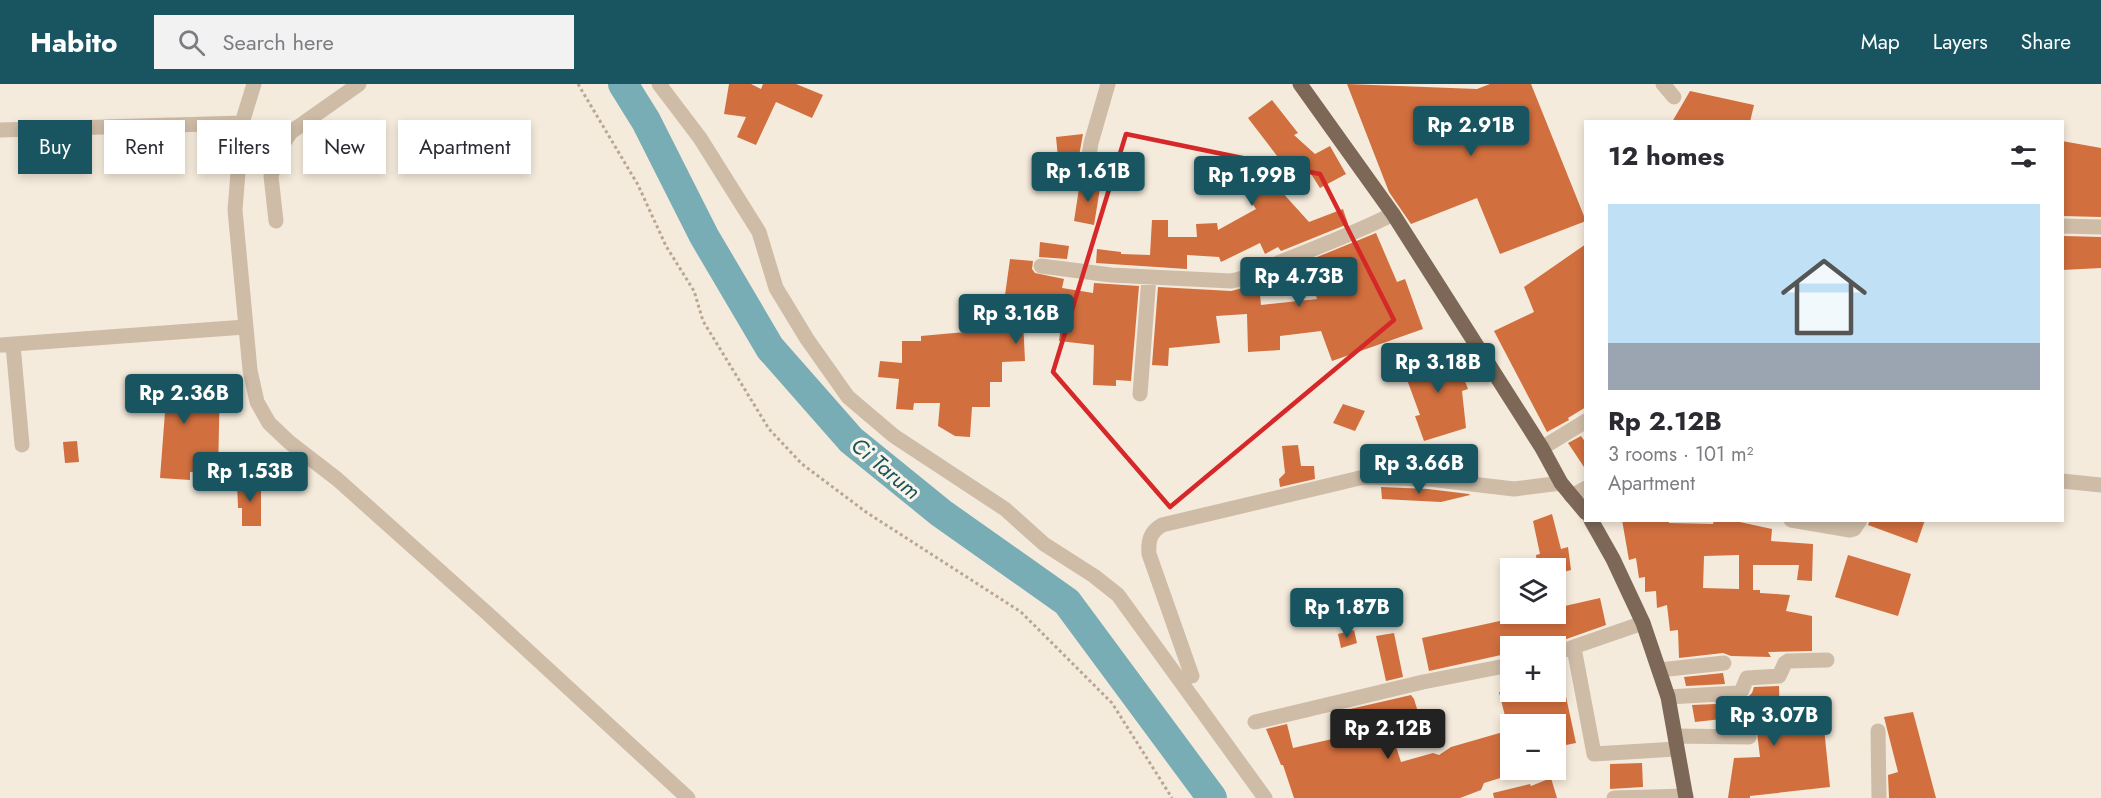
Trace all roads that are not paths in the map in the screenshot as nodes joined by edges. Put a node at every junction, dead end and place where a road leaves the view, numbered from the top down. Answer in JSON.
{"nodes":[{"id":1,"x":254,"y":84,"type":"edge"},
{"id":2,"x":359,"y":84,"type":"edge"},
{"id":3,"x":659,"y":84,"type":"edge"},
{"id":4,"x":1108,"y":84,"type":"edge"},
{"id":5,"x":1299,"y":84,"type":"edge"},
{"id":6,"x":1662,"y":84,"type":"edge"},
{"id":7,"x":1674,"y":97,"type":"dead end"},
{"id":8,"x":243,"y":120,"type":"edge"},
{"id":9,"x":197,"y":124,"type":"edge"},
{"id":10,"x":0,"y":130,"type":"edge"},
{"id":11,"x":238,"y":174,"type":"edge"},
{"id":12,"x":1086,"y":175,"type":"dead end"},
{"id":13,"x":1394,"y":214,"type":"junction"},
{"id":14,"x":276,"y":221,"type":"dead end"},
{"id":15,"x":2064,"y":226,"type":"edge"},
{"id":16,"x":2101,"y":227,"type":"edge"},
{"id":17,"x":1041,"y":266,"type":"dead end"},
{"id":18,"x":1149,"y":277,"type":"junction"},
{"id":19,"x":245,"y":327,"type":"junction"},
{"id":20,"x":7,"y":345,"type":"edge"},
{"id":21,"x":1140,"y":394,"type":"dead end"},
{"id":22,"x":1584,"y":422,"type":"edge"},
{"id":23,"x":22,"y":445,"type":"dead end"},
{"id":24,"x":1542,"y":448,"type":"junction"},
{"id":25,"x":2064,"y":481,"type":"edge"},
{"id":26,"x":1561,"y":483,"type":"junction"},
{"id":27,"x":2101,"y":485,"type":"edge"},
{"id":28,"x":1584,"y":489,"type":"edge"},
{"id":29,"x":1571,"y":496,"type":"junction"},
{"id":30,"x":1584,"y":511,"type":"edge"},
{"id":31,"x":1592,"y":522,"type":"edge"},
{"id":32,"x":1803,"y":522,"type":"edge"},
{"id":33,"x":1859,"y":522,"type":"edge"},
{"id":34,"x":1643,"y":623,"type":"junction"},
{"id":35,"x":1574,"y":648,"type":"junction"},
{"id":36,"x":1566,"y":650,"type":"edge"},
{"id":37,"x":1827,"y":660,"type":"dead end"},
{"id":38,"x":1724,"y":663,"type":"dead end"},
{"id":39,"x":1500,"y":667,"type":"edge"},
{"id":40,"x":1659,"y":670,"type":"junction"},
{"id":41,"x":1192,"y":676,"type":"dead end"},
{"id":42,"x":1668,"y":697,"type":"junction"},
{"id":43,"x":1255,"y":722,"type":"dead end"},
{"id":44,"x":1878,"y":732,"type":"dead end"},
{"id":45,"x":1749,"y":737,"type":"dead end"},
{"id":46,"x":1672,"y":745,"type":"junction"},
{"id":47,"x":1686,"y":797,"type":"edge"},
{"id":48,"x":687,"y":798,"type":"edge"},
{"id":49,"x":1265,"y":798,"type":"edge"},
{"id":50,"x":1614,"y":798,"type":"edge"},
{"id":51,"x":1879,"y":798,"type":"edge"}],
"edges":[{"from":1,"to":8,"type":"street"},
{"from":2,"to":14,"type":"street"},
{"from":3,"to":49,"type":"street"},
{"from":4,"to":12,"type":"street"},
{"from":5,"to":13,"type":"main road"},
{"from":6,"to":7,"type":"street"},
{"from":9,"to":10,"type":"street"},
{"from":11,"to":19,"type":"street"},
{"from":13,"to":18,"type":"street"},
{"from":13,"to":24,"type":"main road"},
{"from":15,"to":16,"type":"street"},
{"from":17,"to":18,"type":"street"},
{"from":18,"to":21,"type":"street"},
{"from":19,"to":20,"type":"street"},
{"from":19,"to":48,"type":"street"},
{"from":20,"to":23,"type":"street"},
{"from":22,"to":24,"type":"street"},
{"from":24,"to":26,"type":"main road"},
{"from":25,"to":27,"type":"street"},
{"from":26,"to":29,"type":"main road"},
{"from":26,"to":41,"type":"street"},
{"from":28,"to":29,"type":"street"},
{"from":29,"to":30,"type":"main road"},
{"from":31,"to":34,"type":"main road"},
{"from":32,"to":33,"type":"street"},
{"from":34,"to":35,"type":"street"},
{"from":34,"to":40,"type":"main road"},
{"from":35,"to":36,"type":"street"},
{"from":35,"to":46,"type":"street"},
{"from":37,"to":42,"type":"street"},
{"from":38,"to":40,"type":"street"},
{"from":39,"to":43,"type":"street"},
{"from":40,"to":42,"type":"main road"},
{"from":42,"to":46,"type":"main road"},
{"from":44,"to":51,"type":"street"},
{"from":45,"to":46,"type":"street"},
{"from":46,"to":47,"type":"main road"},
{"from":47,"to":50,"type":"street"}]}
